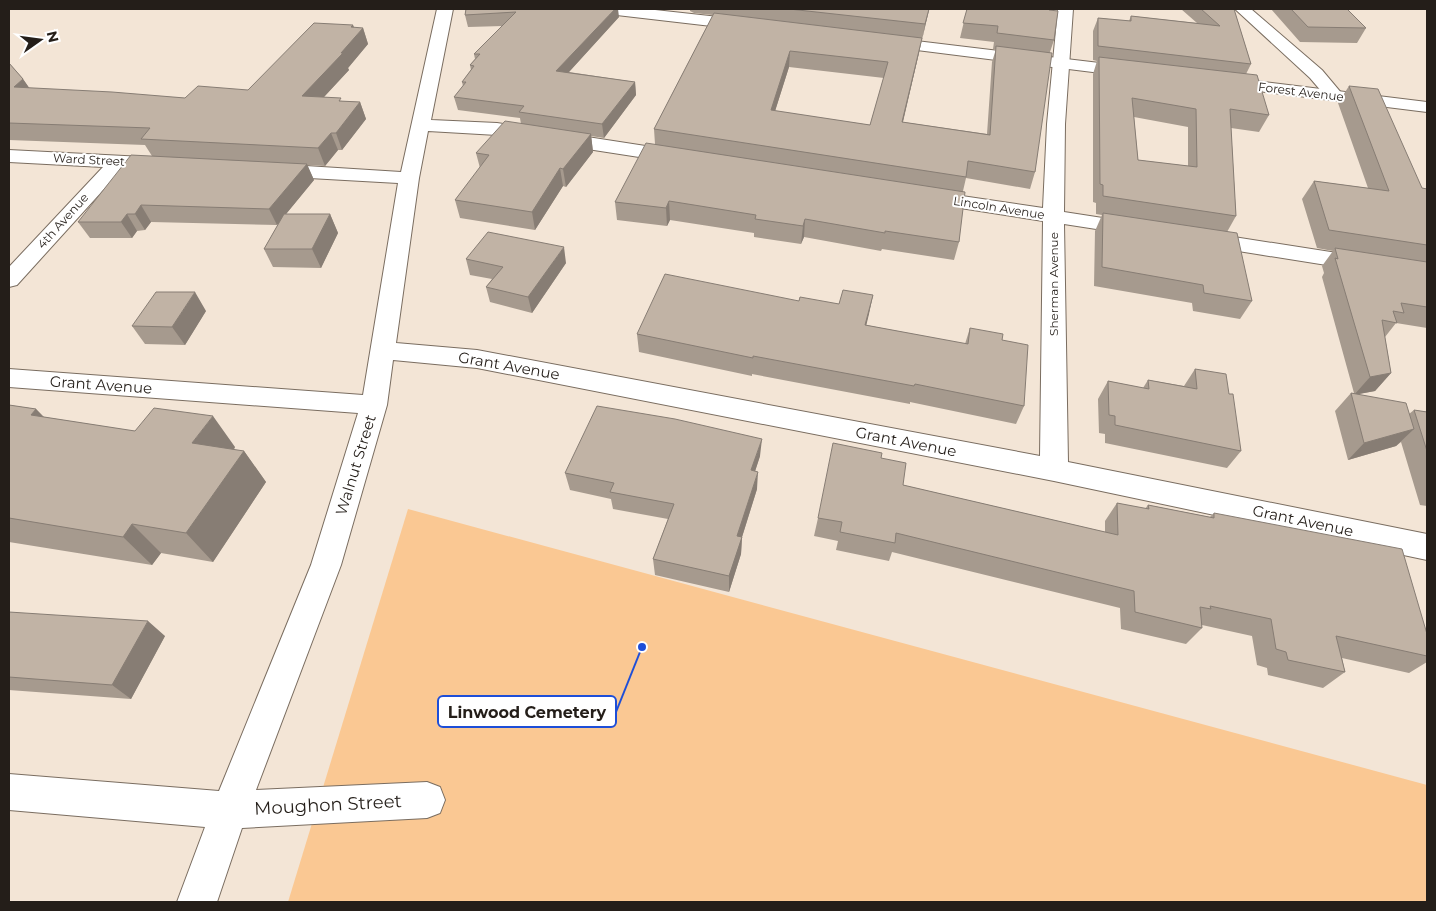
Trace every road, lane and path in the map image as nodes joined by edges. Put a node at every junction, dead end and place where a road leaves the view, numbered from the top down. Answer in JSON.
{"nodes":[{"id":1,"x":445,"y":9,"type":"edge"},
{"id":2,"x":608,"y":9,"type":"edge"},
{"id":3,"x":1066,"y":9,"type":"edge"},
{"id":4,"x":1242,"y":9,"type":"edge"},
{"id":5,"x":765,"y":28,"type":"edge"},
{"id":6,"x":863,"y":40,"type":"edge"},
{"id":7,"x":1059,"y":63,"type":"junction"},
{"id":8,"x":1148,"y":74,"type":"edge"},
{"id":9,"x":1207,"y":80,"type":"edge"},
{"id":10,"x":1334,"y":96,"type":"junction"},
{"id":11,"x":1427,"y":107,"type":"edge"},
{"id":12,"x":422,"y":125,"type":"junction"},
{"id":13,"x":9,"y":156,"type":"edge"},
{"id":14,"x":692,"y":160,"type":"edge"},
{"id":15,"x":118,"y":162,"type":"junction"},
{"id":16,"x":186,"y":165,"type":"edge"},
{"id":17,"x":254,"y":169,"type":"edge"},
{"id":18,"x":410,"y":178,"type":"junction"},
{"id":19,"x":907,"y":193,"type":"edge"},
{"id":20,"x":1053,"y":216,"type":"junction"},
{"id":21,"x":1152,"y":232,"type":"edge"},
{"id":22,"x":1181,"y":236,"type":"edge"},
{"id":23,"x":1427,"y":274,"type":"edge"},
{"id":24,"x":9,"y":280,"type":"edge"},
{"id":25,"x":383,"y":350,"type":"junction"},
{"id":26,"x":9,"y":378,"type":"edge"},
{"id":27,"x":374,"y":405,"type":"junction"},
{"id":28,"x":1054,"y":470,"type":"junction"},
{"id":29,"x":1427,"y":547,"type":"edge"},
{"id":30,"x":9,"y":792,"type":"edge"},
{"id":31,"x":426,"y":800,"type":"dead end"},
{"id":32,"x":230,"y":810,"type":"junction"},
{"id":33,"x":196,"y":902,"type":"edge"}],
"edges":[{"from":1,"to":12,"type":"street","name":"Walnut Street"},
{"from":2,"to":5,"type":"street"},
{"from":3,"to":7,"type":"street","name":"Sherman Avenue"},
{"from":4,"to":10,"type":"street"},
{"from":6,"to":7,"type":"street"},
{"from":7,"to":8,"type":"street"},
{"from":7,"to":20,"type":"street","name":"Sherman Avenue"},
{"from":9,"to":10,"type":"street","name":"Forest Avenue"},
{"from":10,"to":11,"type":"street","name":"Forest Avenue"},
{"from":12,"to":14,"type":"street"},
{"from":12,"to":18,"type":"street","name":"Walnut Street"},
{"from":13,"to":15,"type":"street","name":"Ward Street"},
{"from":15,"to":16,"type":"street","name":"Ward Street"},
{"from":15,"to":24,"type":"street","name":"4th Avenue"},
{"from":17,"to":18,"type":"street"},
{"from":18,"to":25,"type":"street","name":"Walnut Street"},
{"from":19,"to":20,"type":"street","name":"Lincoln Avenue"},
{"from":20,"to":21,"type":"street","name":"Lincoln Avenue"},
{"from":20,"to":28,"type":"street","name":"Sherman Avenue"},
{"from":22,"to":23,"type":"street"},
{"from":25,"to":27,"type":"street","name":"Walnut Street"},
{"from":25,"to":28,"type":"street","name":"Grant Avenue"},
{"from":26,"to":27,"type":"street","name":"Grant Avenue"},
{"from":27,"to":32,"type":"street","name":"Walnut Street"},
{"from":28,"to":29,"type":"street","name":"Grant Avenue"},
{"from":30,"to":32,"type":"street","name":"Moughon Street"},
{"from":31,"to":32,"type":"street","name":"Moughon Street"},
{"from":32,"to":33,"type":"street","name":"Walnut Street"}]}
